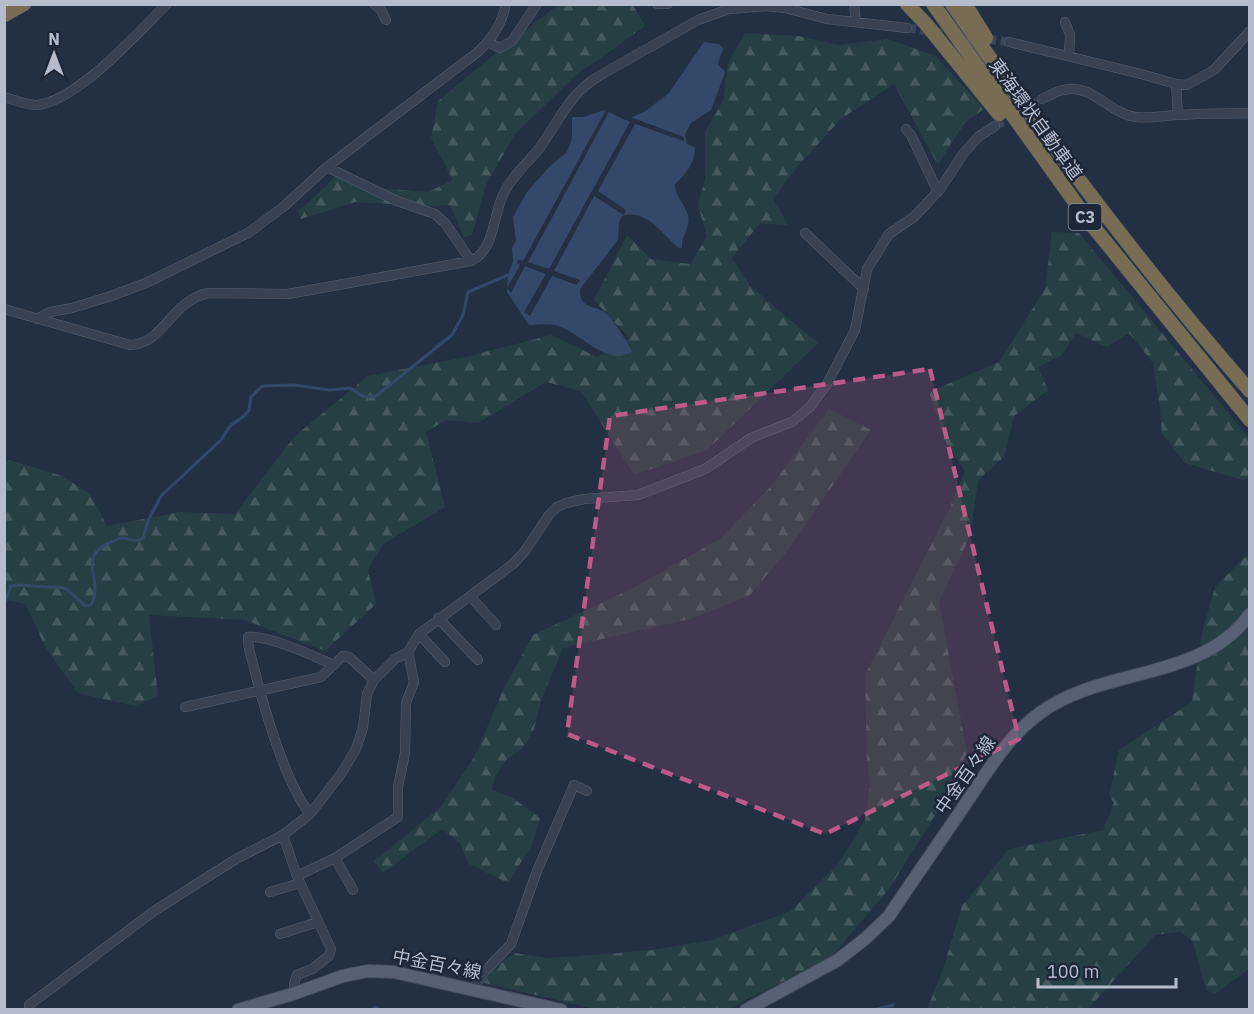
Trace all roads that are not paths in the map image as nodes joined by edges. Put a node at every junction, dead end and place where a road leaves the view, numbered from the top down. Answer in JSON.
{"nodes":[{"id":1,"x":24,"y":4,"type":"edge"},
{"id":2,"x":167,"y":4,"type":"edge"},
{"id":3,"x":375,"y":4,"type":"edge"},
{"id":4,"x":506,"y":4,"type":"edge"},
{"id":5,"x":537,"y":4,"type":"edge"},
{"id":6,"x":657,"y":4,"type":"edge"},
{"id":7,"x":668,"y":4,"type":"edge"},
{"id":8,"x":854,"y":4,"type":"edge"},
{"id":9,"x":907,"y":4,"type":"edge"},
{"id":10,"x":933,"y":4,"type":"edge"},
{"id":11,"x":952,"y":4,"type":"edge"},
{"id":12,"x":965,"y":4,"type":"edge"},
{"id":13,"x":4,"y":15,"type":"edge"},
{"id":14,"x":386,"y":20,"type":"dead end"},
{"id":15,"x":856,"y":22,"type":"junction"},
{"id":16,"x":1065,"y":22,"type":"dead end"},
{"id":17,"x":907,"y":28,"type":"tunnel mouth"},
{"id":18,"x":1250,"y":31,"type":"edge"},
{"id":19,"x":488,"y":42,"type":"junction"},
{"id":20,"x":1009,"y":42,"type":"tunnel mouth"},
{"id":21,"x":1069,"y":56,"type":"junction"},
{"id":22,"x":1176,"y":84,"type":"junction"},
{"id":23,"x":4,"y":97,"type":"edge"},
{"id":24,"x":1042,"y":99,"type":"tunnel mouth"},
{"id":25,"x":1250,"y":113,"type":"edge"},
{"id":26,"x":1178,"y":115,"type":"junction"},
{"id":27,"x":995,"y":126,"type":"tunnel mouth"},
{"id":28,"x":906,"y":129,"type":"dead end"},
{"id":29,"x":327,"y":167,"type":"junction"},
{"id":30,"x":938,"y":192,"type":"junction"},
{"id":31,"x":1101,"y":210,"type":"junction"},
{"id":32,"x":1087,"y":219,"type":"junction"},
{"id":33,"x":805,"y":233,"type":"dead end"},
{"id":34,"x":471,"y":261,"type":"junction"},
{"id":35,"x":864,"y":290,"type":"junction"},
{"id":36,"x":4,"y":309,"type":"edge"},
{"id":37,"x":37,"y":320,"type":"junction"},
{"id":38,"x":1250,"y":391,"type":"edge"},
{"id":39,"x":1250,"y":420,"type":"edge"},
{"id":40,"x":470,"y":596,"type":"junction"},
{"id":41,"x":1250,"y":614,"type":"edge"},
{"id":42,"x":438,"y":618,"type":"junction"},
{"id":43,"x":496,"y":625,"type":"dead end"},
{"id":44,"x":419,"y":634,"type":"junction"},
{"id":45,"x":408,"y":652,"type":"junction"},
{"id":46,"x":478,"y":660,"type":"dead end"},
{"id":47,"x":445,"y":662,"type":"dead end"},
{"id":48,"x":334,"y":665,"type":"junction"},
{"id":49,"x":374,"y":680,"type":"junction"},
{"id":50,"x":260,"y":690,"type":"junction"},
{"id":51,"x":185,"y":706,"type":"dead end"},
{"id":52,"x":587,"y":791,"type":"dead end"},
{"id":53,"x":310,"y":814,"type":"junction"},
{"id":54,"x":283,"y":836,"type":"junction"},
{"id":55,"x":335,"y":858,"type":"junction"},
{"id":56,"x":298,"y":879,"type":"junction"},
{"id":57,"x":353,"y":890,"type":"dead end"},
{"id":58,"x":270,"y":892,"type":"dead end"},
{"id":59,"x":318,"y":922,"type":"junction"},
{"id":60,"x":280,"y":934,"type":"dead end"},
{"id":61,"x":473,"y":989,"type":"junction"},
{"id":62,"x":293,"y":994,"type":"junction"},
{"id":63,"x":510,"y":1004,"type":"edge"},
{"id":64,"x":30,"y":1010,"type":"edge"},
{"id":65,"x":238,"y":1010,"type":"edge"},
{"id":66,"x":561,"y":1010,"type":"edge"},
{"id":67,"x":746,"y":1010,"type":"edge"}],
"edges":[{"from":1,"to":13,"type":"highway"},
{"from":2,"to":23,"type":"street"},
{"from":3,"to":14,"type":"street"},
{"from":4,"to":19,"type":"street"},
{"from":5,"to":19,"type":"street"},
{"from":6,"to":7,"type":"street"},
{"from":8,"to":15,"type":"street"},
{"from":9,"to":32,"type":"highway"},
{"from":10,"to":32,"type":"highway","name":"東海環状自動車道","number":"C3"},
{"from":11,"to":31,"type":"highway","name":"東海環状自動車道","number":"C3"},
{"from":12,"to":31,"type":"highway"},
{"from":15,"to":17,"type":"street"},
{"from":15,"to":34,"type":"street"},
{"from":16,"to":21,"type":"street"},
{"from":18,"to":22,"type":"street"},
{"from":19,"to":29,"type":"street"},
{"from":20,"to":21,"type":"street"},
{"from":21,"to":22,"type":"street"},
{"from":22,"to":26,"type":"street"},
{"from":24,"to":26,"type":"street"},
{"from":25,"to":26,"type":"street"},
{"from":27,"to":30,"type":"street"},
{"from":28,"to":30,"type":"street"},
{"from":29,"to":34,"type":"street"},
{"from":29,"to":37,"type":"street"},
{"from":30,"to":35,"type":"street"},
{"from":31,"to":38,"type":"highway","name":"東海環状自動車道","number":"C3"},
{"from":32,"to":39,"type":"highway","name":"東海環状自動車道","number":"C3"},
{"from":33,"to":35,"type":"street"},
{"from":34,"to":37,"type":"street"},
{"from":35,"to":40,"type":"street"},
{"from":36,"to":37,"type":"street"},
{"from":40,"to":42,"type":"street"},
{"from":40,"to":43,"type":"street"},
{"from":41,"to":67,"type":"main road","name":"中金百々線"},
{"from":42,"to":44,"type":"street"},
{"from":42,"to":46,"type":"street"},
{"from":44,"to":45,"type":"street"},
{"from":44,"to":47,"type":"street"},
{"from":45,"to":49,"type":"street"},
{"from":45,"to":55,"type":"street"},
{"from":48,"to":49,"type":"street"},
{"from":48,"to":50,"type":"street"},
{"from":48,"to":50,"type":"street"},
{"from":49,"to":53,"type":"street"},
{"from":50,"to":51,"type":"street"},
{"from":50,"to":53,"type":"street"},
{"from":52,"to":61,"type":"street"},
{"from":53,"to":54,"type":"street"},
{"from":54,"to":56,"type":"street"},
{"from":54,"to":64,"type":"street"},
{"from":55,"to":56,"type":"street"},
{"from":55,"to":57,"type":"street"},
{"from":56,"to":58,"type":"street"},
{"from":56,"to":59,"type":"street"},
{"from":59,"to":60,"type":"street"},
{"from":59,"to":62,"type":"street"},
{"from":61,"to":62,"type":"main road","name":"中金百々線"},
{"from":61,"to":63,"type":"main road","name":"中金百々線"},
{"from":62,"to":65,"type":"main road","name":"中金百々線"},
{"from":63,"to":66,"type":"main road","name":"中金百々線"}]}
